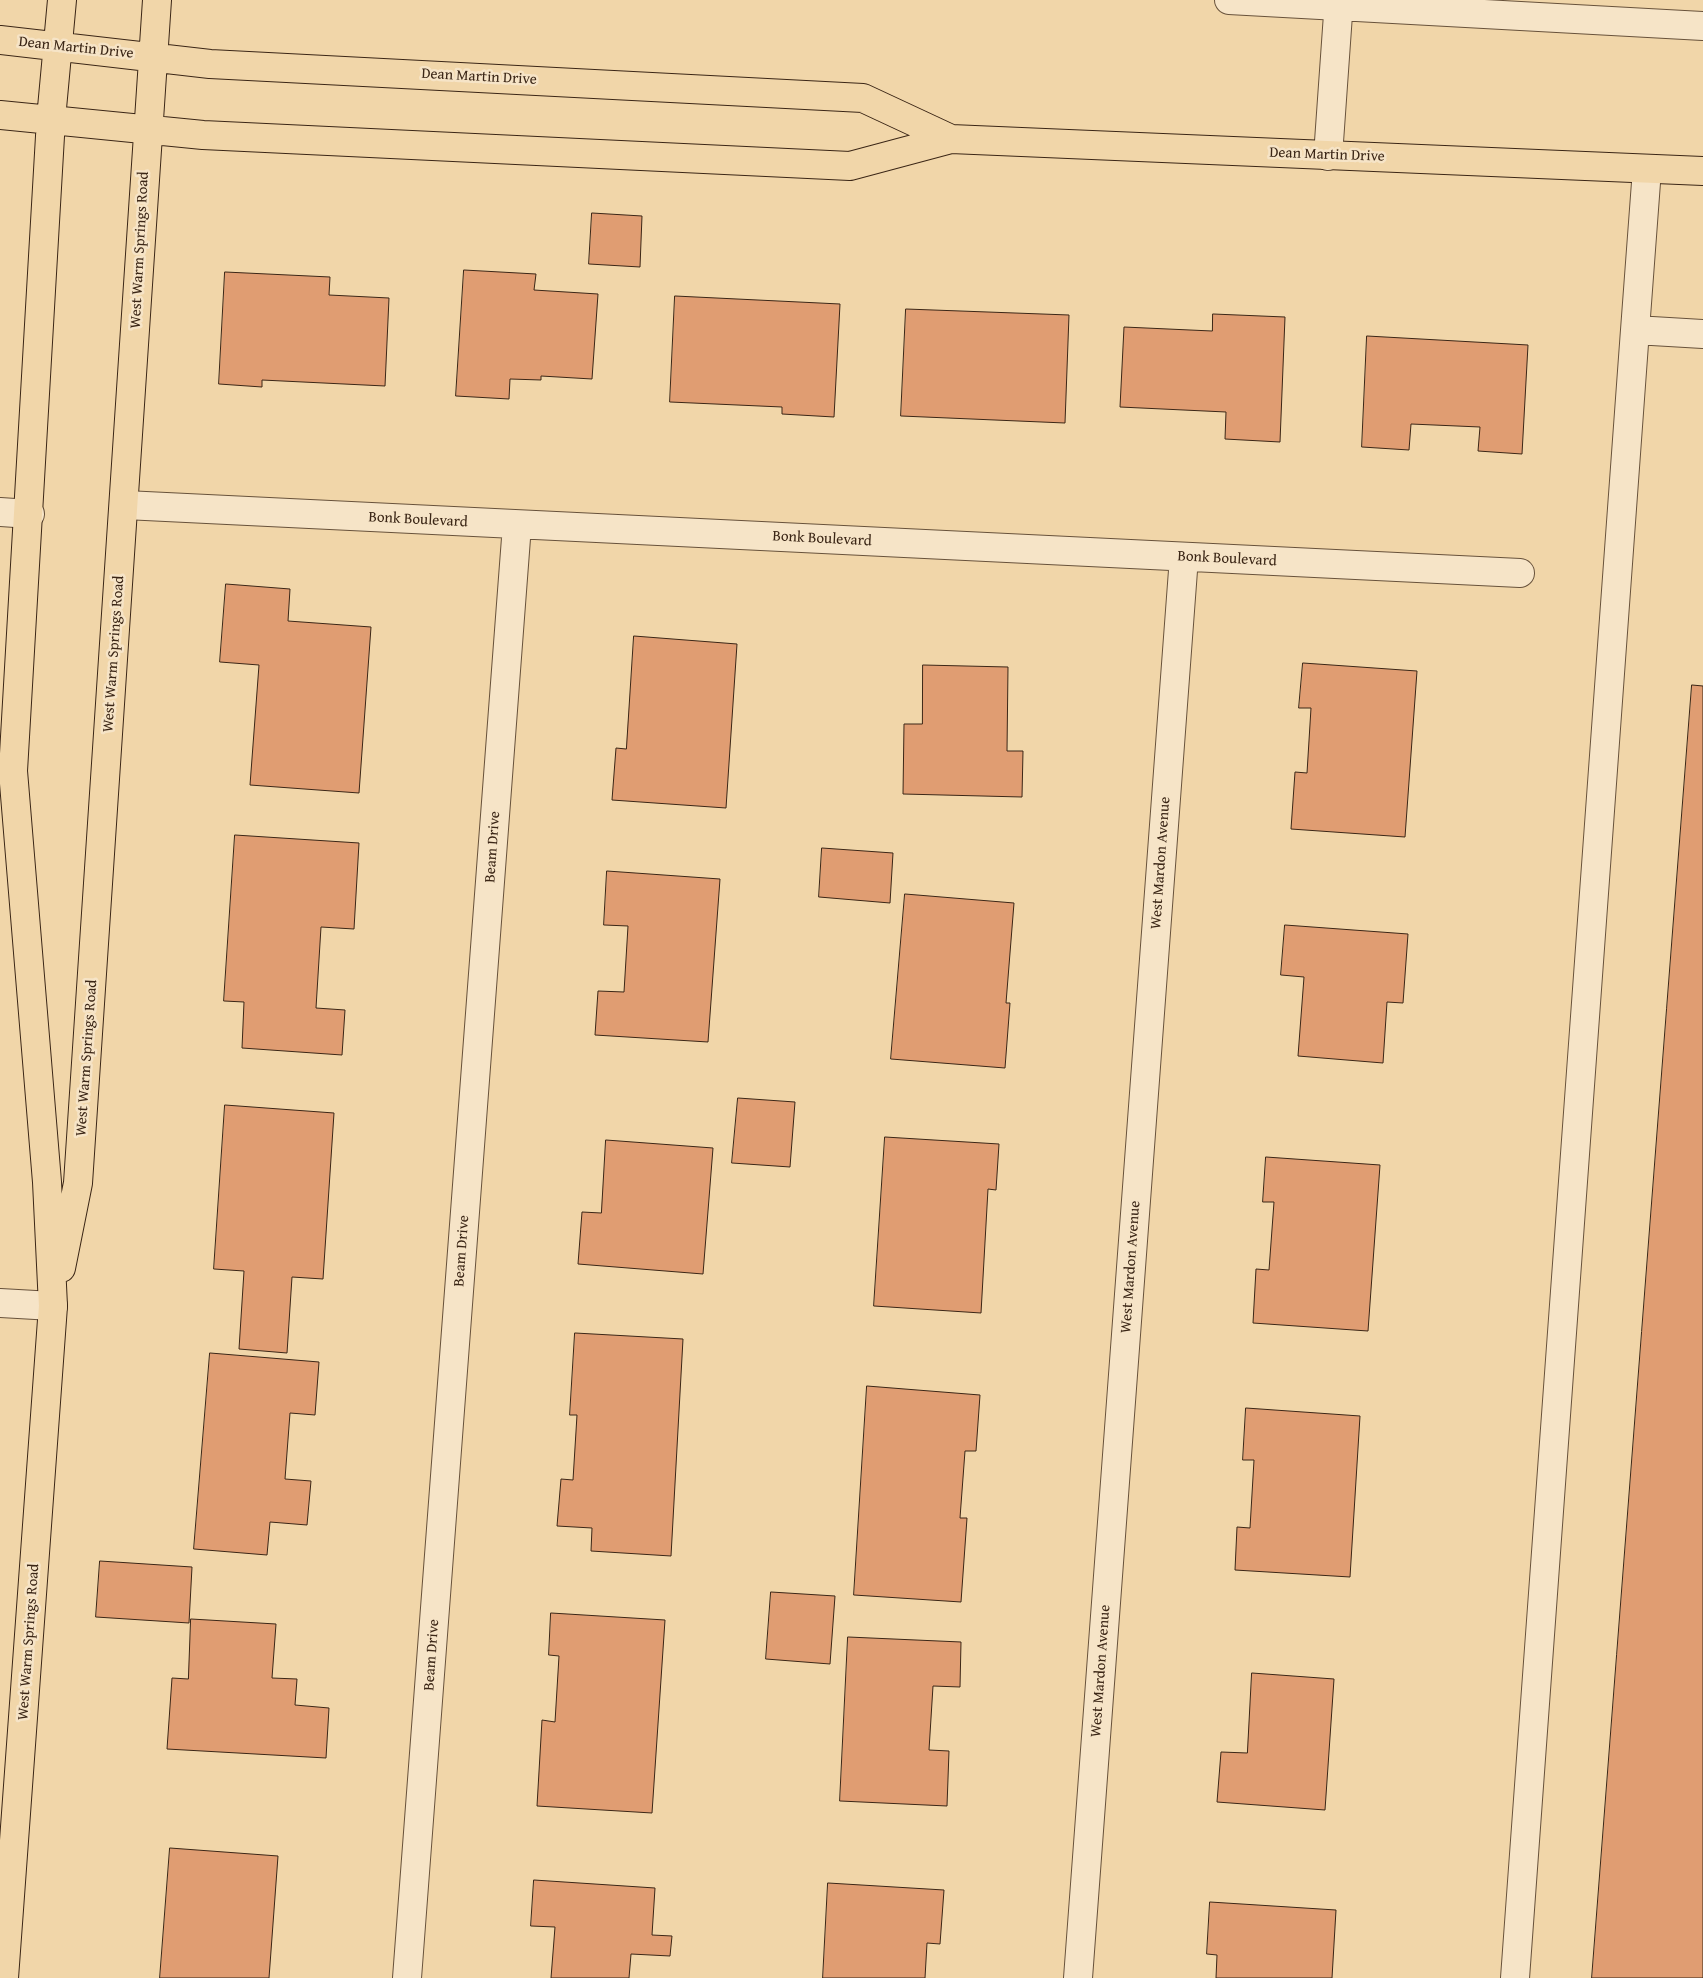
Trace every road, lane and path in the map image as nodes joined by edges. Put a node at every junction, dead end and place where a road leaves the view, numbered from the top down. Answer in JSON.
{"nodes":[{"id":1,"x":62,"y":0,"type":"edge"},
{"id":2,"x":157,"y":0,"type":"edge"},
{"id":3,"x":1229,"y":0,"type":"edge"},
{"id":4,"x":1339,"y":3,"type":"edge"},
{"id":5,"x":1703,"y":26,"type":"edge"},
{"id":6,"x":0,"y":40,"type":"edge"},
{"id":7,"x":57,"y":46,"type":"junction"},
{"id":8,"x":152,"y":56,"type":"junction"},
{"id":9,"x":0,"y":115,"type":"edge"},
{"id":10,"x":51,"y":119,"type":"junction"},
{"id":11,"x":148,"y":128,"type":"junction"},
{"id":12,"x":951,"y":139,"type":"junction"},
{"id":13,"x":1328,"y":156,"type":"junction"},
{"id":14,"x":1647,"y":168,"type":"junction"},
{"id":15,"x":1703,"y":171,"type":"edge"},
{"id":16,"x":1635,"y":330,"type":"junction"},
{"id":17,"x":1703,"y":334,"type":"edge"},
{"id":18,"x":124,"y":505,"type":"junction"},
{"id":19,"x":0,"y":512,"type":"edge"},
{"id":20,"x":30,"y":514,"type":"junction"},
{"id":21,"x":517,"y":524,"type":"junction"},
{"id":22,"x":1184,"y":557,"type":"junction"},
{"id":23,"x":1520,"y":573,"type":"dead end"},
{"id":24,"x":0,"y":1303,"type":"edge"},
{"id":25,"x":53,"y":1306,"type":"junction"},
{"id":26,"x":3,"y":1965,"type":"edge"},
{"id":27,"x":407,"y":1978,"type":"edge"},
{"id":28,"x":1078,"y":1978,"type":"edge"},
{"id":29,"x":1515,"y":1978,"type":"edge"}],
"edges":[{"from":1,"to":7,"type":"main road","name":"West Warm Springs Road"},
{"from":2,"to":8,"type":"main road","name":"West Warm Springs Road"},
{"from":3,"to":4,"type":"street"},
{"from":4,"to":5,"type":"street"},
{"from":4,"to":13,"type":"street"},
{"from":6,"to":7,"type":"main road","name":"Dean Martin Drive"},
{"from":7,"to":8,"type":"main road","name":"Dean Martin Drive"},
{"from":7,"to":10,"type":"main road","name":"West Warm Springs Road"},
{"from":8,"to":11,"type":"main road","name":"West Warm Springs Road"},
{"from":8,"to":12,"type":"main road","name":"Dean Martin Drive"},
{"from":9,"to":10,"type":"main road","name":"Dean Martin Drive"},
{"from":10,"to":11,"type":"main road","name":"Dean Martin Drive"},
{"from":10,"to":20,"type":"main road","name":"West Warm Springs Road"},
{"from":11,"to":12,"type":"main road","name":"Dean Martin Drive"},
{"from":11,"to":18,"type":"main road","name":"West Warm Springs Road"},
{"from":12,"to":13,"type":"main road","name":"Dean Martin Drive"},
{"from":13,"to":14,"type":"main road","name":"Dean Martin Drive"},
{"from":14,"to":15,"type":"main road","name":"Dean Martin Drive"},
{"from":14,"to":16,"type":"street"},
{"from":16,"to":17,"type":"street"},
{"from":16,"to":29,"type":"street"},
{"from":18,"to":21,"type":"street","name":"Bonk Boulevard"},
{"from":18,"to":25,"type":"main road","name":"West Warm Springs Road"},
{"from":19,"to":20,"type":"street"},
{"from":20,"to":25,"type":"main road","name":"West Warm Springs Road"},
{"from":21,"to":22,"type":"street","name":"Bonk Boulevard"},
{"from":21,"to":27,"type":"street","name":"Beam Drive"},
{"from":22,"to":23,"type":"street","name":"Bonk Boulevard"},
{"from":22,"to":28,"type":"street","name":"West Mardon Avenue"},
{"from":24,"to":25,"type":"street"},
{"from":25,"to":26,"type":"main road","name":"West Warm Springs Road"}]}
